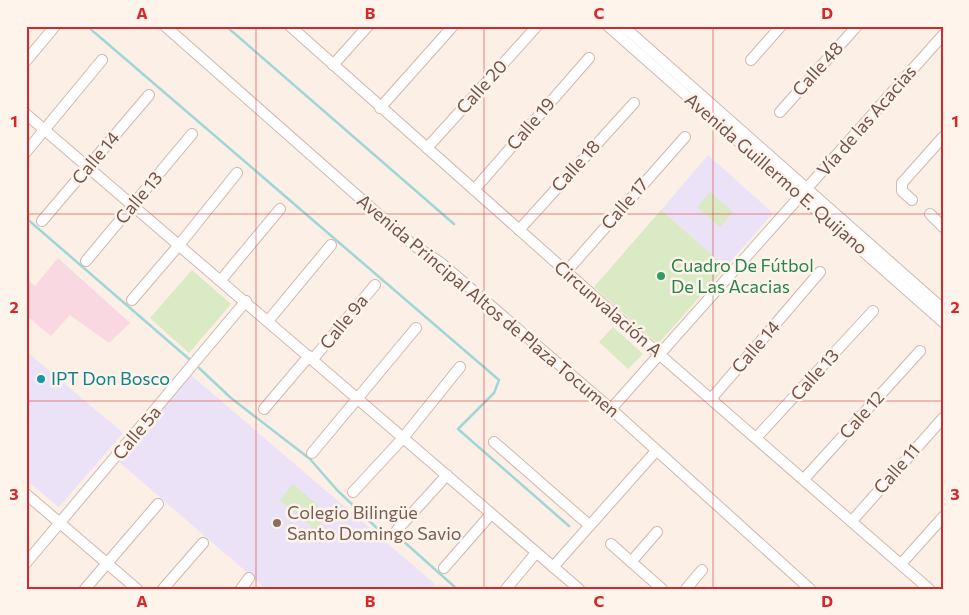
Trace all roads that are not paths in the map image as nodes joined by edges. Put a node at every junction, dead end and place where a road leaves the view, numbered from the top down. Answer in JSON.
{"nodes":[{"id":1,"x":55,"y":26,"type":"edge"},
{"id":2,"x":165,"y":26,"type":"edge"},
{"id":3,"x":290,"y":26,"type":"edge"},
{"id":4,"x":368,"y":26,"type":"edge"},
{"id":5,"x":453,"y":26,"type":"edge"},
{"id":6,"x":537,"y":26,"type":"edge"},
{"id":7,"x":608,"y":26,"type":"edge"},
{"id":8,"x":623,"y":26,"type":"edge"},
{"id":9,"x":781,"y":26,"type":"edge"},
{"id":10,"x":857,"y":26,"type":"edge"},
{"id":11,"x":943,"y":35,"type":"edge"},
{"id":12,"x":589,"y":58,"type":"dead end"},
{"id":13,"x":102,"y":60,"type":"dead end"},
{"id":14,"x":751,"y":60,"type":"dead end"},
{"id":15,"x":26,"y":61,"type":"edge"},
{"id":16,"x":333,"y":66,"type":"junction"},
{"id":17,"x":687,"y":89,"type":"junction"},
{"id":18,"x":149,"y":95,"type":"dead end"},
{"id":19,"x":634,"y":103,"type":"dead end"},
{"id":20,"x":380,"y":108,"type":"junction"},
{"id":21,"x":780,"y":112,"type":"dead end"},
{"id":22,"x":26,"y":114,"type":"edge"},
{"id":23,"x":45,"y":130,"type":"junction"},
{"id":24,"x":192,"y":134,"type":"dead end"},
{"id":25,"x":685,"y":137,"type":"dead end"},
{"id":26,"x":943,"y":137,"type":"edge"},
{"id":27,"x":427,"y":148,"type":"junction"},
{"id":28,"x":26,"y":152,"type":"edge"},
{"id":29,"x":88,"y":167,"type":"junction"},
{"id":30,"x":237,"y":173,"type":"dead end"},
{"id":31,"x":474,"y":190,"type":"junction"},
{"id":32,"x":804,"y":193,"type":"junction"},
{"id":33,"x":912,"y":200,"type":"dead end"},
{"id":34,"x":133,"y":205,"type":"junction"},
{"id":35,"x":280,"y":209,"type":"dead end"},
{"id":36,"x":930,"y":214,"type":"dead end"},
{"id":37,"x":42,"y":221,"type":"dead end"},
{"id":38,"x":943,"y":226,"type":"edge"},
{"id":39,"x":519,"y":230,"type":"junction"},
{"id":40,"x":179,"y":244,"type":"junction"},
{"id":41,"x":332,"y":245,"type":"dead end"},
{"id":42,"x":86,"y":262,"type":"dead end"},
{"id":43,"x":882,"y":262,"type":"junction"},
{"id":44,"x":566,"y":272,"type":"junction"},
{"id":45,"x":820,"y":272,"type":"dead end"},
{"id":46,"x":221,"y":280,"type":"junction"},
{"id":47,"x":374,"y":285,"type":"dead end"},
{"id":48,"x":132,"y":300,"type":"dead end"},
{"id":49,"x":246,"y":302,"type":"junction"},
{"id":50,"x":943,"y":309,"type":"edge"},
{"id":51,"x":873,"y":311,"type":"dead end"},
{"id":52,"x":268,"y":320,"type":"junction"},
{"id":53,"x":943,"y":322,"type":"edge"},
{"id":54,"x":416,"y":328,"type":"dead end"},
{"id":55,"x":920,"y":351,"type":"dead end"},
{"id":56,"x":660,"y":355,"type":"junction"},
{"id":57,"x":311,"y":358,"type":"junction"},
{"id":58,"x":460,"y":367,"type":"dead end"},
{"id":59,"x":358,"y":398,"type":"junction"},
{"id":60,"x":712,"y":398,"type":"junction"},
{"id":61,"x":264,"y":409,"type":"dead end"},
{"id":62,"x":611,"y":409,"type":"junction"},
{"id":63,"x":943,"y":418,"type":"edge"},
{"id":64,"x":404,"y":438,"type":"junction"},
{"id":65,"x":756,"y":438,"type":"junction"},
{"id":66,"x":494,"y":442,"type":"dead end"},
{"id":67,"x":656,"y":450,"type":"junction"},
{"id":68,"x":312,"y":453,"type":"dead end"},
{"id":69,"x":447,"y":475,"type":"junction"},
{"id":70,"x":804,"y":479,"type":"junction"},
{"id":71,"x":353,"y":492,"type":"dead end"},
{"id":72,"x":26,"y":494,"type":"edge"},
{"id":73,"x":158,"y":504,"type":"dead end"},
{"id":74,"x":491,"y":514,"type":"junction"},
{"id":75,"x":943,"y":517,"type":"edge"},
{"id":76,"x":852,"y":521,"type":"junction"},
{"id":77,"x":60,"y":524,"type":"junction"},
{"id":78,"x":589,"y":525,"type":"junction"},
{"id":79,"x":397,"y":530,"type":"dead end"},
{"id":80,"x":657,"y":532,"type":"dead end"},
{"id":81,"x":203,"y":543,"type":"dead end"},
{"id":82,"x":611,"y":544,"type":"dead end"},
{"id":83,"x":536,"y":553,"type":"junction"},
{"id":84,"x":631,"y":562,"type":"junction"},
{"id":85,"x":26,"y":563,"type":"edge"},
{"id":86,"x":107,"y":563,"type":"junction"},
{"id":87,"x":900,"y":564,"type":"junction"},
{"id":88,"x":553,"y":567,"type":"junction"},
{"id":89,"x":444,"y":568,"type":"dead end"},
{"id":90,"x":702,"y":570,"type":"dead end"},
{"id":91,"x":250,"y":578,"type":"dead end"},
{"id":92,"x":85,"y":589,"type":"edge"},
{"id":93,"x":137,"y":589,"type":"edge"},
{"id":94,"x":163,"y":589,"type":"edge"},
{"id":95,"x":241,"y":589,"type":"edge"},
{"id":96,"x":506,"y":589,"type":"edge"},
{"id":97,"x":579,"y":589,"type":"edge"},
{"id":98,"x":662,"y":589,"type":"edge"},
{"id":99,"x":686,"y":589,"type":"edge"},
{"id":100,"x":810,"y":589,"type":"edge"},
{"id":101,"x":929,"y":589,"type":"edge"}],
"edges":[{"from":1,"to":15,"type":"street"},
{"from":2,"to":62,"type":"street","name":"Avenida Principal Altos de Plaza Tocumen"},
{"from":3,"to":16,"type":"street","name":"Circunvalación A"},
{"from":4,"to":16,"type":"street"},
{"from":5,"to":20,"type":"street"},
{"from":6,"to":27,"type":"street","name":"Calle 20"},
{"from":7,"to":17,"type":"street","name":"Avenida Guillermo E. Quijano"},
{"from":8,"to":17,"type":"street","name":"Avenida Guillermo E. Quijano"},
{"from":9,"to":14,"type":"street"},
{"from":10,"to":21,"type":"street","name":"Calle 48"},
{"from":11,"to":32,"type":"street","name":"Vía de las Acacias"},
{"from":12,"to":31,"type":"street","name":"Calle 19"},
{"from":13,"to":23,"type":"street"},
{"from":16,"to":20,"type":"street","name":"Circunvalación A"},
{"from":17,"to":32,"type":"street","name":"Avenida Guillermo E. Quijano"},
{"from":18,"to":29,"type":"street","name":"Calle 14"},
{"from":19,"to":39,"type":"street","name":"Calle 18"},
{"from":20,"to":27,"type":"street","name":"Circunvalación A"},
{"from":22,"to":23,"type":"street"},
{"from":23,"to":28,"type":"street"},
{"from":23,"to":29,"type":"street"},
{"from":24,"to":34,"type":"street","name":"Calle 13"},
{"from":25,"to":44,"type":"street","name":"Calle 17"},
{"from":26,"to":33,"type":"street"},
{"from":27,"to":31,"type":"street","name":"Circunvalación A"},
{"from":29,"to":34,"type":"street"},
{"from":29,"to":37,"type":"street","name":"Calle 14"},
{"from":30,"to":40,"type":"street"},
{"from":31,"to":39,"type":"street","name":"Circunvalación A"},
{"from":32,"to":43,"type":"street","name":"Avenida Guillermo E. Quijano"},
{"from":32,"to":56,"type":"street","name":"Vía de las Acacias"},
{"from":34,"to":40,"type":"street"},
{"from":34,"to":42,"type":"street","name":"Calle 13"},
{"from":35,"to":46,"type":"street"},
{"from":36,"to":38,"type":"street"},
{"from":39,"to":44,"type":"street","name":"Circunvalación A"},
{"from":40,"to":46,"type":"street"},
{"from":40,"to":48,"type":"street"},
{"from":41,"to":52,"type":"street"},
{"from":43,"to":50,"type":"street","name":"Avenida Guillermo E. Quijano"},
{"from":43,"to":53,"type":"street","name":"Avenida Guillermo E. Quijano"},
{"from":44,"to":56,"type":"street","name":"Circunvalación A"},
{"from":45,"to":60,"type":"street","name":"Calle 14"},
{"from":46,"to":49,"type":"street"},
{"from":47,"to":57,"type":"street","name":"Calle 9a"},
{"from":49,"to":52,"type":"street"},
{"from":49,"to":77,"type":"street","name":"Calle 5a"},
{"from":51,"to":65,"type":"street","name":"Calle 13"},
{"from":52,"to":57,"type":"street"},
{"from":54,"to":59,"type":"street"},
{"from":55,"to":70,"type":"street","name":"Cale 12"},
{"from":56,"to":60,"type":"street","name":"Circunvalación A"},
{"from":56,"to":62,"type":"street","name":"Vía de las Acacias"},
{"from":57,"to":59,"type":"street"},
{"from":57,"to":61,"type":"street","name":"Calle 9a"},
{"from":58,"to":64,"type":"street"},
{"from":59,"to":64,"type":"street"},
{"from":59,"to":68,"type":"street"},
{"from":60,"to":65,"type":"street","name":"Circunvalación A"},
{"from":62,"to":67,"type":"street","name":"Avenida Principal Altos de Plaza Tocumen"},
{"from":63,"to":76,"type":"street","name":"Calle 11"},
{"from":64,"to":69,"type":"street"},
{"from":64,"to":71,"type":"street"},
{"from":65,"to":70,"type":"street","name":"Circunvalación A"},
{"from":66,"to":78,"type":"street"},
{"from":67,"to":78,"type":"street"},
{"from":67,"to":100,"type":"street","name":"Avenida Principal Altos de Plaza Tocumen"},
{"from":69,"to":74,"type":"street"},
{"from":69,"to":79,"type":"street"},
{"from":70,"to":76,"type":"street","name":"Circunvalación A"},
{"from":72,"to":77,"type":"street"},
{"from":73,"to":86,"type":"street"},
{"from":74,"to":83,"type":"street"},
{"from":74,"to":89,"type":"street"},
{"from":75,"to":87,"type":"street"},
{"from":76,"to":87,"type":"street","name":"Circunvalación A"},
{"from":77,"to":85,"type":"street","name":"Calle 5a"},
{"from":77,"to":86,"type":"street"},
{"from":78,"to":88,"type":"street"},
{"from":80,"to":84,"type":"street"},
{"from":81,"to":94,"type":"street"},
{"from":82,"to":84,"type":"street"},
{"from":83,"to":88,"type":"street"},
{"from":83,"to":96,"type":"street"},
{"from":84,"to":98,"type":"street"},
{"from":86,"to":92,"type":"street"},
{"from":86,"to":93,"type":"street"},
{"from":87,"to":101,"type":"street","name":"Circunvalación A"},
{"from":88,"to":97,"type":"street"},
{"from":90,"to":99,"type":"street"},
{"from":91,"to":95,"type":"street"}]}
